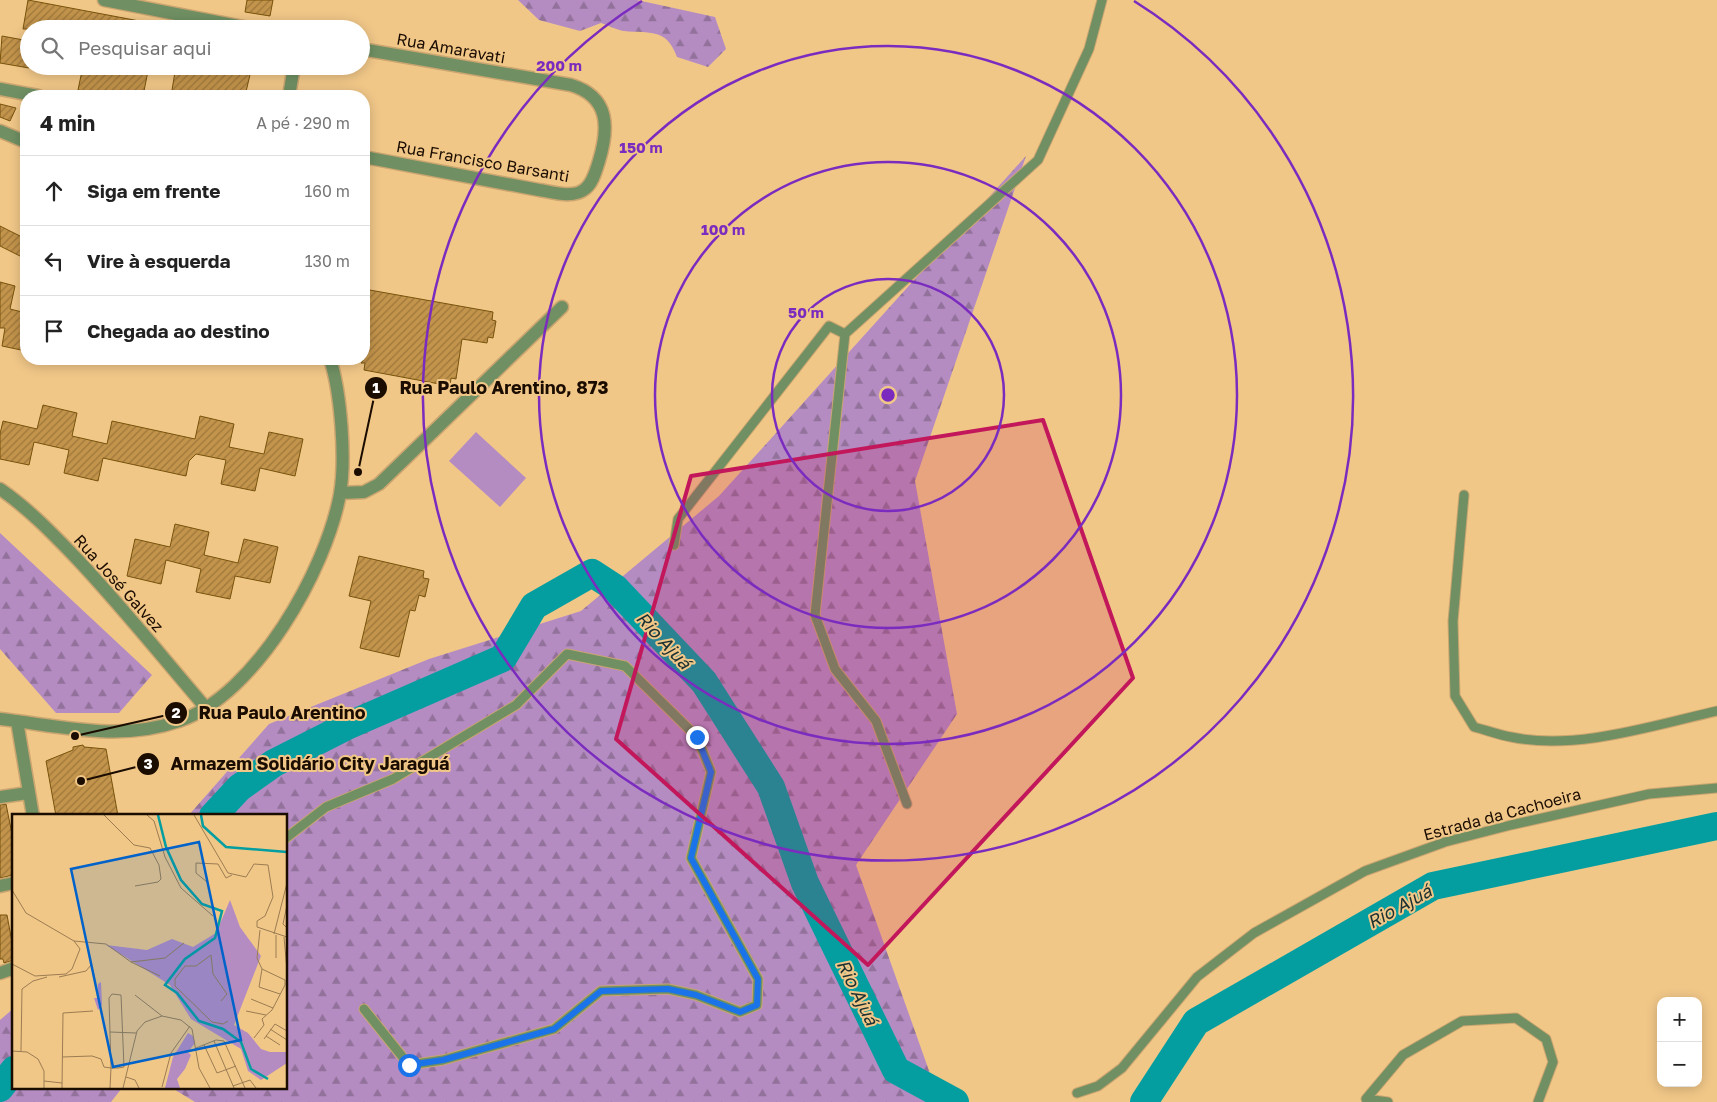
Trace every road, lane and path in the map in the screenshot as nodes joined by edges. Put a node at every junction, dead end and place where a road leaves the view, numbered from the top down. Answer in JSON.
{"nodes":[{"id":1,"x":104,"y":0,"type":"edge"},
{"id":2,"x":1102,"y":0,"type":"edge"},
{"id":3,"x":207,"y":20,"type":"edge"},
{"id":4,"x":370,"y":50,"type":"edge"},
{"id":5,"x":292,"y":75,"type":"edge"},
{"id":6,"x":0,"y":89,"type":"edge"},
{"id":7,"x":290,"y":90,"type":"edge"},
{"id":8,"x":20,"y":93,"type":"edge"},
{"id":9,"x":592,"y":96,"type":"joint"},
{"id":10,"x":0,"y":131,"type":"edge"},
{"id":11,"x":20,"y":139,"type":"edge"},
{"id":12,"x":370,"y":158,"type":"edge"},
{"id":13,"x":562,"y":307,"type":"dead end"},
{"id":14,"x":845,"y":334,"type":"junction"},
{"id":15,"x":331,"y":365,"type":"edge"},
{"id":16,"x":0,"y":489,"type":"edge"},
{"id":17,"x":340,"y":493,"type":"junction"},
{"id":18,"x":1464,"y":495,"type":"dead end"},
{"id":19,"x":674,"y":545,"type":"dead end"},
{"id":20,"x":206,"y":708,"type":"junction"},
{"id":21,"x":1717,"y":711,"type":"edge"},
{"id":22,"x":0,"y":719,"type":"edge"},
{"id":23,"x":17,"y":721,"type":"junction"},
{"id":24,"x":1717,"y":788,"type":"edge"},
{"id":25,"x":28,"y":792,"type":"junction"},
{"id":26,"x":0,"y":797,"type":"edge"},
{"id":27,"x":907,"y":804,"type":"dead end"},
{"id":28,"x":33,"y":814,"type":"edge"},
{"id":29,"x":288,"y":836,"type":"edge"},
{"id":30,"x":12,"y":969,"type":"edge"},
{"id":31,"x":0,"y":974,"type":"edge"},
{"id":32,"x":364,"y":1009,"type":"dead end"},
{"id":33,"x":1077,"y":1094,"type":"dead end"},
{"id":34,"x":1388,"y":1102,"type":"edge"},
{"id":35,"x":1538,"y":1102,"type":"edge"}],
"edges":[{"from":1,"to":3,"type":"street"},
{"from":2,"to":14,"type":"lane"},
{"from":4,"to":9,"type":"street","name":"Rua Amaravati"},
{"from":5,"to":7,"type":"street"},
{"from":6,"to":8,"type":"street"},
{"from":9,"to":12,"type":"street","name":"Rua Francisco Barsanti"},
{"from":10,"to":11,"type":"street"},
{"from":13,"to":17,"type":"street"},
{"from":14,"to":19,"type":"lane"},
{"from":14,"to":27,"type":"lane"},
{"from":15,"to":17,"type":"street"},
{"from":16,"to":20,"type":"street","name":"Rua José Galvez"},
{"from":17,"to":20,"type":"street"},
{"from":18,"to":21,"type":"lane"},
{"from":20,"to":23,"type":"street"},
{"from":22,"to":23,"type":"street"},
{"from":23,"to":25,"type":"street"},
{"from":24,"to":33,"type":"lane","name":"Estrada da Cachoeira"},
{"from":25,"to":26,"type":"street"},
{"from":25,"to":28,"type":"street"},
{"from":29,"to":32,"type":"lane"},
{"from":30,"to":31,"type":"street"},
{"from":34,"to":35,"type":"lane"}]}
